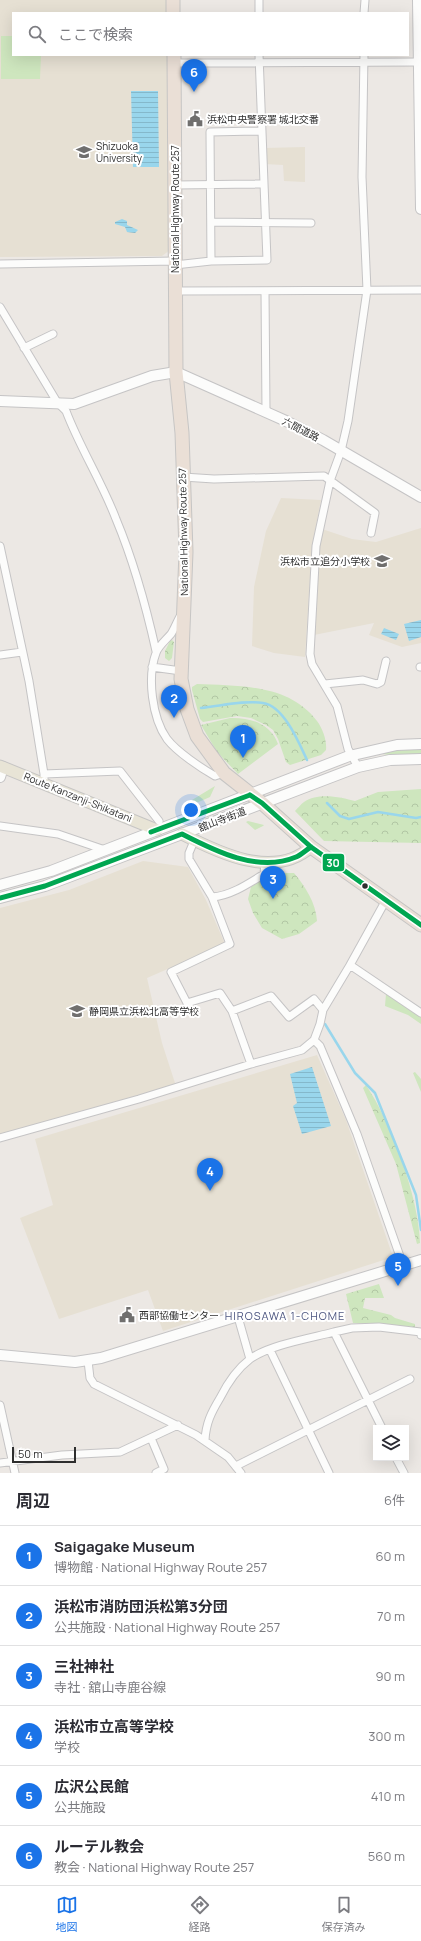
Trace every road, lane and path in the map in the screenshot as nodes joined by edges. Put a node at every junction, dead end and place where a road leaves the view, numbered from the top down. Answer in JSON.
{"nodes":[{"id":1,"x":173,"y":0,"type":"edge"},
{"id":2,"x":259,"y":0,"type":"edge"},
{"id":3,"x":364,"y":0,"type":"edge"},
{"id":4,"x":418,"y":0,"type":"edge"},
{"id":5,"x":174,"y":12,"type":"edge"},
{"id":6,"x":259,"y":12,"type":"edge"},
{"id":7,"x":364,"y":12,"type":"edge"},
{"id":8,"x":420,"y":19,"type":"edge"},
{"id":9,"x":420,"y":39,"type":"edge"},
{"id":10,"x":174,"y":59,"type":"edge"},
{"id":11,"x":259,"y":59,"type":"edge"},
{"id":12,"x":364,"y":59,"type":"edge"},
{"id":13,"x":420,"y":62,"type":"edge"},
{"id":14,"x":261,"y":131,"type":"junction"},
{"id":15,"x":210,"y":184,"type":"junction"},
{"id":16,"x":264,"y":184,"type":"junction"},
{"id":17,"x":176,"y":185,"type":"junction"},
{"id":18,"x":421,"y":209,"type":"edge"},
{"id":19,"x":211,"y":222,"type":"junction"},
{"id":20,"x":310,"y":222,"type":"dead end"},
{"id":21,"x":266,"y":224,"type":"junction"},
{"id":22,"x":211,"y":261,"type":"junction"},
{"id":23,"x":175,"y":263,"type":"junction"},
{"id":24,"x":0,"y":264,"type":"edge"},
{"id":25,"x":367,"y":290,"type":"junction"},
{"id":26,"x":421,"y":290,"type":"edge"},
{"id":27,"x":176,"y":291,"type":"junction"},
{"id":28,"x":265,"y":292,"type":"junction"},
{"id":29,"x":0,"y":307,"type":"edge"},
{"id":30,"x":53,"y":334,"type":"dead end"},
{"id":31,"x":24,"y":348,"type":"junction"},
{"id":32,"x":176,"y":372,"type":"junction"},
{"id":33,"x":0,"y":401,"type":"edge"},
{"id":34,"x":57,"y":402,"type":"junction"},
{"id":35,"x":266,"y":411,"type":"junction"},
{"id":36,"x":341,"y":451,"type":"junction"},
{"id":37,"x":183,"y":477,"type":"junction"},
{"id":38,"x":330,"y":481,"type":"junction"},
{"id":39,"x":421,"y":497,"type":"edge"},
{"id":40,"x":371,"y":533,"type":"dead end"},
{"id":41,"x":0,"y":546,"type":"edge"},
{"id":42,"x":183,"y":612,"type":"junction"},
{"id":43,"x":156,"y":651,"type":"junction"},
{"id":44,"x":22,"y":652,"type":"junction"},
{"id":45,"x":0,"y":655,"type":"edge"},
{"id":46,"x":386,"y":661,"type":"dead end"},
{"id":47,"x":152,"y":667,"type":"junction"},
{"id":48,"x":181,"y":671,"type":"junction"},
{"id":49,"x":325,"y":684,"type":"junction"},
{"id":50,"x":421,"y":744,"type":"edge"},
{"id":51,"x":352,"y":756,"type":"junction"},
{"id":52,"x":421,"y":758,"type":"edge"},
{"id":53,"x":358,"y":767,"type":"junction"},
{"id":54,"x":1,"y":770,"type":"edge"},
{"id":55,"x":224,"y":773,"type":"junction"},
{"id":56,"x":44,"y":778,"type":"junction"},
{"id":57,"x":250,"y":795,"type":"junction"},
{"id":58,"x":262,"y":803,"type":"junction"},
{"id":59,"x":0,"y":826,"type":"edge"},
{"id":60,"x":158,"y":826,"type":"junction"},
{"id":61,"x":182,"y":834,"type":"junction"},
{"id":62,"x":194,"y":841,"type":"junction"},
{"id":63,"x":311,"y":847,"type":"junction"},
{"id":64,"x":105,"y":850,"type":"junction"},
{"id":65,"x":265,"y":863,"type":"junction"},
{"id":66,"x":0,"y":885,"type":"edge"},
{"id":67,"x":212,"y":897,"type":"junction"},
{"id":68,"x":0,"y":898,"type":"edge"},
{"id":69,"x":386,"y":900,"type":"junction"},
{"id":70,"x":421,"y":925,"type":"edge"},
{"id":71,"x":350,"y":965,"type":"junction"},
{"id":72,"x":323,"y":1010,"type":"junction"},
{"id":73,"x":232,"y":1011,"type":"junction"},
{"id":74,"x":421,"y":1013,"type":"edge"},
{"id":75,"x":314,"y":1040,"type":"junction"},
{"id":76,"x":251,"y":1064,"type":"junction"},
{"id":77,"x":0,"y":1138,"type":"edge"},
{"id":78,"x":412,"y":1263,"type":"edge"},
{"id":79,"x":238,"y":1317,"type":"junction"},
{"id":80,"x":334,"y":1332,"type":"junction"},
{"id":81,"x":421,"y":1335,"type":"edge"},
{"id":82,"x":270,"y":1350,"type":"junction"},
{"id":83,"x":0,"y":1355,"type":"edge"},
{"id":84,"x":250,"y":1359,"type":"junction"},
{"id":85,"x":88,"y":1361,"type":"junction"},
{"id":86,"x":410,"y":1379,"type":"dead end"},
{"id":87,"x":368,"y":1400,"type":"junction"},
{"id":88,"x":0,"y":1405,"type":"edge"},
{"id":89,"x":178,"y":1425,"type":"junction"},
{"id":90,"x":380,"y":1425,"type":"edge"},
{"id":91,"x":308,"y":1430,"type":"junction"},
{"id":92,"x":151,"y":1438,"type":"junction"},
{"id":93,"x":204,"y":1440,"type":"junction"},
{"id":94,"x":12,"y":1461,"type":"junction"},
{"id":95,"x":398,"y":1461,"type":"edge"},
{"id":96,"x":0,"y":1464,"type":"edge"},
{"id":97,"x":236,"y":1466,"type":"junction"},
{"id":98,"x":15,"y":1473,"type":"edge"},
{"id":99,"x":156,"y":1473,"type":"edge"},
{"id":100,"x":241,"y":1473,"type":"edge"},
{"id":101,"x":329,"y":1473,"type":"edge"},
{"id":102,"x":404,"y":1473,"type":"edge"}],
"edges":[{"from":1,"to":5,"type":"highway"},
{"from":2,"to":6,"type":"street"},
{"from":3,"to":7,"type":"street"},
{"from":4,"to":8,"type":"street"},
{"from":8,"to":9,"type":"street"},
{"from":9,"to":13,"type":"street"},
{"from":10,"to":11,"type":"street"},
{"from":10,"to":17,"type":"highway","name":"National Highway Route 257"},
{"from":11,"to":12,"type":"street"},
{"from":11,"to":14,"type":"street"},
{"from":12,"to":13,"type":"street"},
{"from":12,"to":25,"type":"street"},
{"from":13,"to":18,"type":"street"},
{"from":14,"to":15,"type":"street"},
{"from":14,"to":16,"type":"street"},
{"from":15,"to":16,"type":"street"},
{"from":15,"to":17,"type":"street"},
{"from":15,"to":19,"type":"street"},
{"from":16,"to":21,"type":"street"},
{"from":17,"to":23,"type":"highway","name":"National Highway Route 257"},
{"from":19,"to":21,"type":"street"},
{"from":19,"to":22,"type":"street"},
{"from":20,"to":21,"type":"street"},
{"from":21,"to":22,"type":"street"},
{"from":22,"to":23,"type":"street"},
{"from":23,"to":24,"type":"street"},
{"from":23,"to":27,"type":"highway","name":"National Highway Route 257"},
{"from":25,"to":26,"type":"street"},
{"from":25,"to":28,"type":"street"},
{"from":25,"to":36,"type":"street"},
{"from":27,"to":28,"type":"street"},
{"from":27,"to":32,"type":"highway","name":"National Highway Route 257"},
{"from":28,"to":35,"type":"street"},
{"from":29,"to":31,"type":"street"},
{"from":30,"to":31,"type":"street"},
{"from":31,"to":34,"type":"street"},
{"from":32,"to":34,"type":"street"},
{"from":32,"to":35,"type":"street","name":"六間道路"},
{"from":32,"to":37,"type":"highway","name":"National Highway Route 257"},
{"from":33,"to":34,"type":"street"},
{"from":34,"to":43,"type":"street"},
{"from":35,"to":36,"type":"street","name":"六間道路"},
{"from":36,"to":38,"type":"street"},
{"from":36,"to":39,"type":"street","name":"六間道路"},
{"from":37,"to":38,"type":"street"},
{"from":37,"to":42,"type":"highway","name":"National Highway Route 257"},
{"from":38,"to":40,"type":"street"},
{"from":38,"to":49,"type":"street"},
{"from":41,"to":44,"type":"street"},
{"from":42,"to":43,"type":"street"},
{"from":42,"to":48,"type":"highway","name":"National Highway Route 257"},
{"from":43,"to":47,"type":"street"},
{"from":44,"to":45,"type":"street"},
{"from":44,"to":56,"type":"street"},
{"from":46,"to":49,"type":"street"},
{"from":47,"to":48,"type":"street"},
{"from":47,"to":55,"type":"street"},
{"from":48,"to":55,"type":"highway","name":"National Highway Route 257"},
{"from":49,"to":51,"type":"street"},
{"from":50,"to":51,"type":"street","name":"舘山寺街道"},
{"from":51,"to":53,"type":"street"},
{"from":51,"to":57,"type":"street","name":"舘山寺街道"},
{"from":52,"to":53,"type":"street","name":"舘山寺街道"},
{"from":53,"to":58,"type":"street","name":"舘山寺街道"},
{"from":54,"to":56,"type":"main road","name":"Route Kanzanji-Shikatani"},
{"from":55,"to":57,"type":"highway","name":"National Highway Route 257"},
{"from":56,"to":60,"type":"main road","name":"Route Kanzanji-Shikatani"},
{"from":56,"to":60,"type":"street"},
{"from":57,"to":58,"type":"highway","name":"National Highway Route 257"},
{"from":57,"to":60,"type":"street","name":"舘山寺街道"},
{"from":58,"to":61,"type":"street","name":"舘山寺街道"},
{"from":58,"to":63,"type":"highway","name":"National Highway Route 257"},
{"from":59,"to":64,"type":"street"},
{"from":60,"to":64,"type":"street","name":"舘山寺街道"},
{"from":61,"to":62,"type":"main road"},
{"from":61,"to":68,"type":"street","name":"舘山寺街道"},
{"from":62,"to":65,"type":"main road"},
{"from":62,"to":67,"type":"street"},
{"from":63,"to":65,"type":"main road"},
{"from":63,"to":69,"type":"highway","name":"National Highway Route 257"},
{"from":64,"to":66,"type":"street","name":"舘山寺街道"},
{"from":65,"to":67,"type":"street"},
{"from":67,"to":73,"type":"street"},
{"from":69,"to":70,"type":"highway","name":"National Highway Route 257"},
{"from":69,"to":71,"type":"street"},
{"from":71,"to":72,"type":"street"},
{"from":71,"to":74,"type":"street"},
{"from":72,"to":73,"type":"street"},
{"from":72,"to":75,"type":"street"},
{"from":73,"to":76,"type":"street"},
{"from":75,"to":76,"type":"street"},
{"from":75,"to":78,"type":"street"},
{"from":76,"to":77,"type":"street"},
{"from":78,"to":79,"type":"street"},
{"from":79,"to":84,"type":"street"},
{"from":79,"to":85,"type":"street"},
{"from":80,"to":81,"type":"street"},
{"from":80,"to":82,"type":"street"},
{"from":80,"to":87,"type":"street"},
{"from":82,"to":84,"type":"street"},
{"from":82,"to":91,"type":"street"},
{"from":83,"to":85,"type":"street"},
{"from":84,"to":93,"type":"street"},
{"from":85,"to":89,"type":"street"},
{"from":86,"to":87,"type":"street"},
{"from":87,"to":90,"type":"street"},
{"from":87,"to":91,"type":"street"},
{"from":88,"to":94,"type":"street"},
{"from":89,"to":92,"type":"street"},
{"from":89,"to":93,"type":"street"},
{"from":91,"to":97,"type":"street"},
{"from":91,"to":101,"type":"street"},
{"from":92,"to":94,"type":"street"},
{"from":92,"to":99,"type":"street"},
{"from":93,"to":97,"type":"street"},
{"from":94,"to":96,"type":"street"},
{"from":94,"to":98,"type":"street"},
{"from":95,"to":102,"type":"street"},
{"from":97,"to":100,"type":"street"}]}
